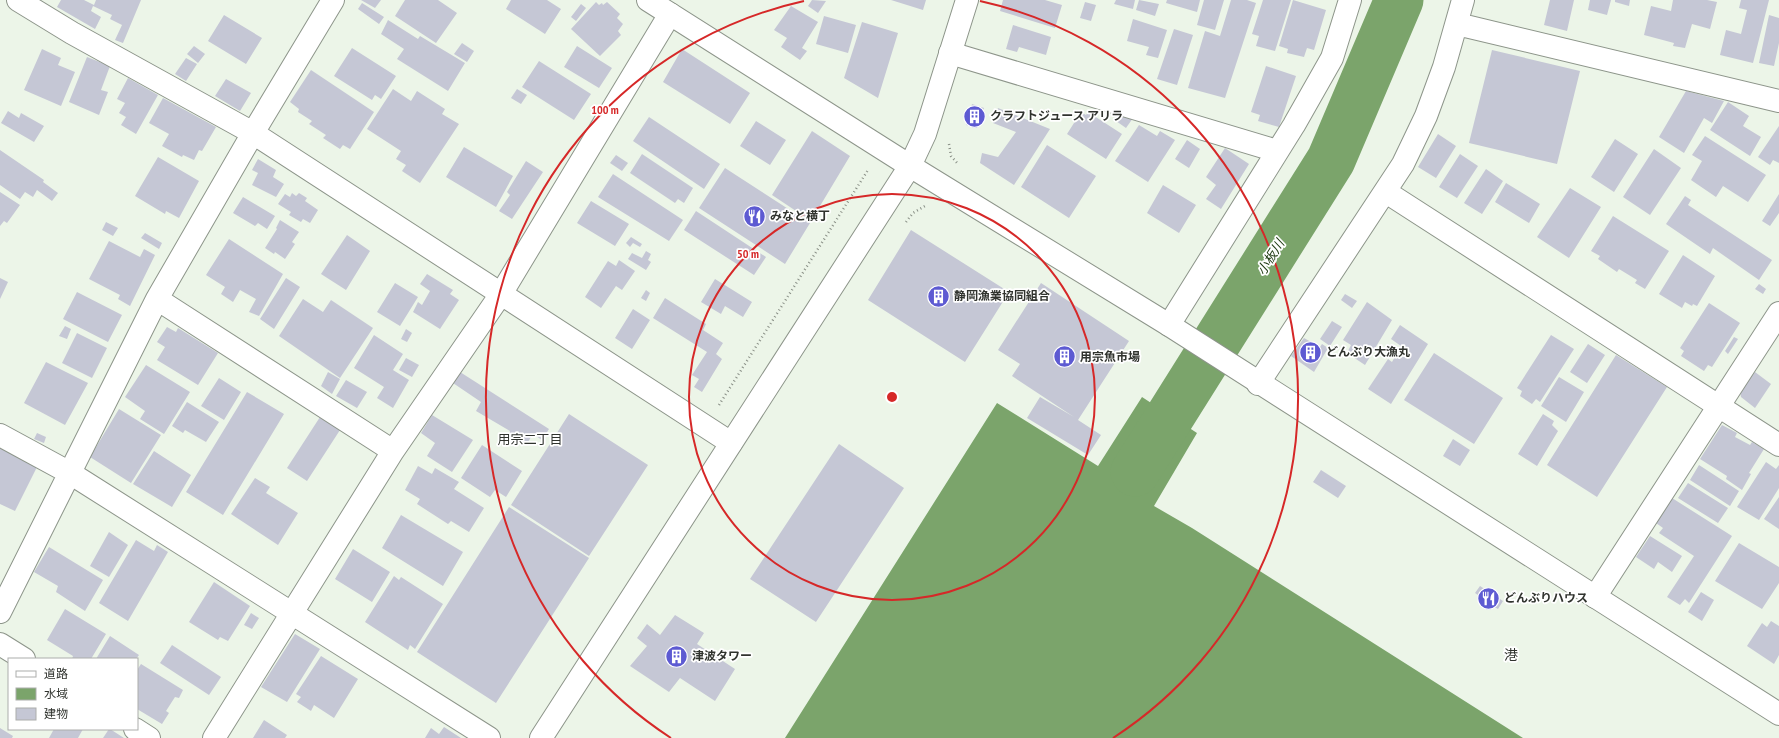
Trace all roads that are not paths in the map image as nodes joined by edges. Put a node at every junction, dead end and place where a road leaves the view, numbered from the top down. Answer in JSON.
{"nodes":[{"id":1,"x":18,"y":0,"type":"edge"},
{"id":2,"x":333,"y":0,"type":"edge"},
{"id":3,"x":648,"y":0,"type":"edge"},
{"id":4,"x":967,"y":0,"type":"edge"},
{"id":5,"x":1350,"y":0,"type":"edge"},
{"id":6,"x":1463,"y":0,"type":"edge"},
{"id":7,"x":670,"y":14,"type":"junction"},
{"id":8,"x":1457,"y":24,"type":"junction"},
{"id":9,"x":950,"y":53,"type":"junction"},
{"id":10,"x":1779,"y":101,"type":"edge"},
{"id":11,"x":253,"y":133,"type":"junction"},
{"id":12,"x":1277,"y":151,"type":"junction"},
{"id":13,"x":910,"y":166,"type":"junction"},
{"id":14,"x":1386,"y":192,"type":"junction"},
{"id":15,"x":501,"y":294,"type":"junction"},
{"id":16,"x":157,"y":299,"type":"junction"},
{"id":17,"x":1779,"y":313,"type":"edge"},
{"id":18,"x":1172,"y":327,"type":"junction"},
{"id":19,"x":1255,"y":382,"type":"junction"},
{"id":20,"x":1717,"y":406,"type":"junction"},
{"id":21,"x":0,"y":435,"type":"edge"},
{"id":22,"x":731,"y":443,"type":"junction"},
{"id":23,"x":1779,"y":445,"type":"edge"},
{"id":24,"x":393,"y":450,"type":"junction"},
{"id":25,"x":70,"y":473,"type":"junction"},
{"id":26,"x":1595,"y":597,"type":"junction"},
{"id":27,"x":0,"y":612,"type":"edge"},
{"id":28,"x":292,"y":613,"type":"junction"},
{"id":29,"x":0,"y":644,"type":"edge"},
{"id":30,"x":22,"y":658,"type":"edge"},
{"id":31,"x":1779,"y":714,"type":"edge"},
{"id":32,"x":137,"y":730,"type":"edge"},
{"id":33,"x":149,"y":738,"type":"edge"},
{"id":34,"x":214,"y":738,"type":"edge"},
{"id":35,"x":489,"y":738,"type":"edge"},
{"id":36,"x":541,"y":738,"type":"edge"}],
"edges":[{"from":1,"to":11,"type":"street"},
{"from":2,"to":11,"type":"street"},
{"from":3,"to":7,"type":"street"},
{"from":4,"to":9,"type":"street"},
{"from":5,"to":12,"type":"street"},
{"from":6,"to":8,"type":"street"},
{"from":7,"to":13,"type":"street"},
{"from":7,"to":15,"type":"street"},
{"from":8,"to":10,"type":"street"},
{"from":8,"to":14,"type":"street"},
{"from":9,"to":12,"type":"street"},
{"from":9,"to":13,"type":"street"},
{"from":11,"to":15,"type":"street"},
{"from":11,"to":16,"type":"street"},
{"from":12,"to":18,"type":"street"},
{"from":13,"to":18,"type":"street"},
{"from":13,"to":22,"type":"street"},
{"from":14,"to":19,"type":"street"},
{"from":14,"to":20,"type":"street"},
{"from":15,"to":22,"type":"street"},
{"from":15,"to":24,"type":"street"},
{"from":16,"to":24,"type":"street"},
{"from":16,"to":25,"type":"street"},
{"from":17,"to":20,"type":"street"},
{"from":18,"to":19,"type":"street"},
{"from":19,"to":26,"type":"street"},
{"from":20,"to":23,"type":"street"},
{"from":20,"to":26,"type":"street"},
{"from":21,"to":25,"type":"street"},
{"from":22,"to":36,"type":"street"},
{"from":24,"to":28,"type":"street"},
{"from":25,"to":27,"type":"street"},
{"from":25,"to":28,"type":"street"},
{"from":26,"to":31,"type":"street"},
{"from":28,"to":34,"type":"street"},
{"from":28,"to":35,"type":"street"},
{"from":29,"to":30,"type":"street"},
{"from":32,"to":33,"type":"street"}]}
